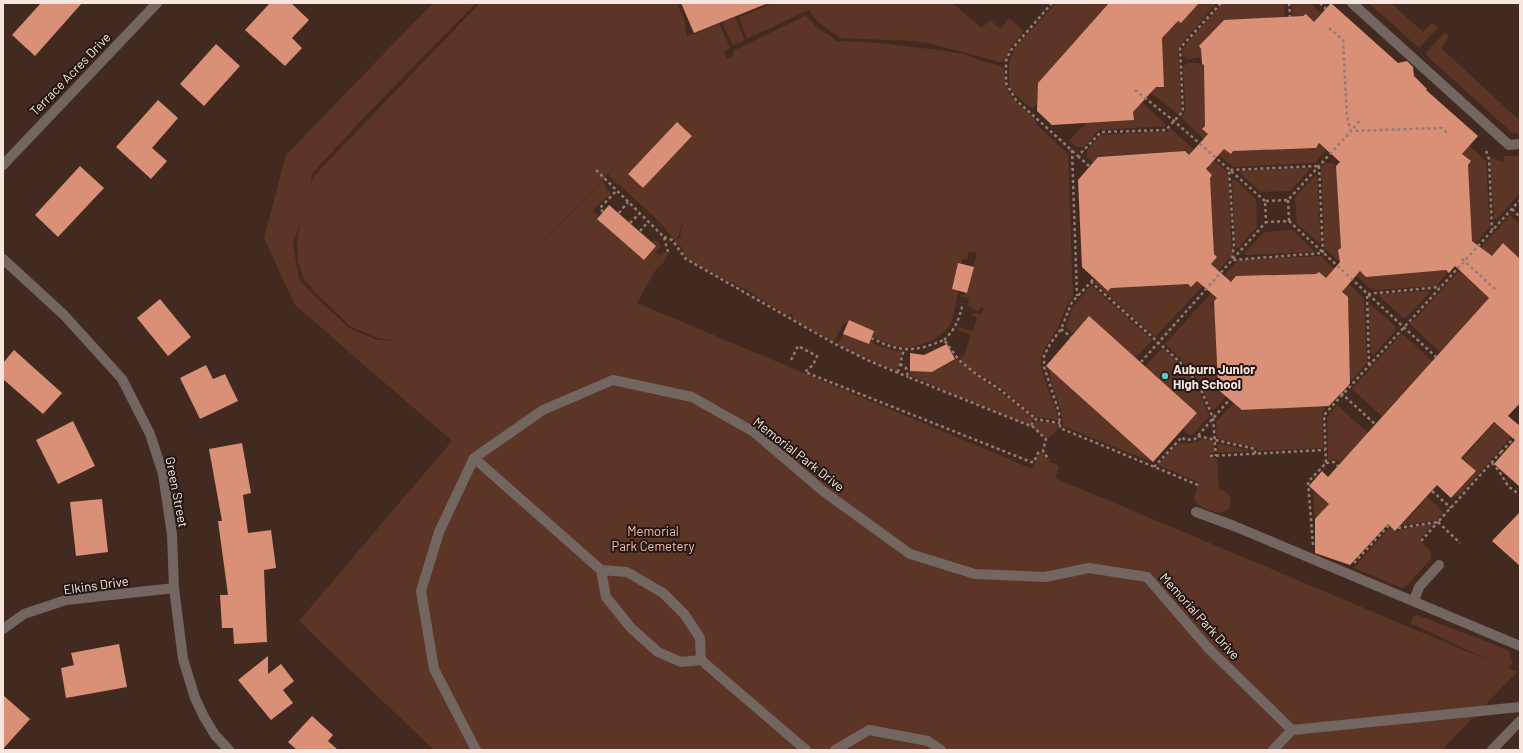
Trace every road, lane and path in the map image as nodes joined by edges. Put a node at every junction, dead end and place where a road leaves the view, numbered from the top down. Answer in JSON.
{"nodes":[{"id":1,"x":157,"y":3,"type":"edge"},
{"id":2,"x":1052,"y":3,"type":"edge"},
{"id":3,"x":1221,"y":3,"type":"edge"},
{"id":4,"x":1289,"y":3,"type":"edge"},
{"id":5,"x":1320,"y":3,"type":"edge"},
{"id":6,"x":1352,"y":3,"type":"edge"},
{"id":7,"x":1326,"y":9,"type":"dead end"},
{"id":8,"x":1290,"y":17,"type":"dead end"},
{"id":9,"x":1329,"y":28,"type":"dead end"},
{"id":10,"x":1135,"y":90,"type":"dead end"},
{"id":11,"x":1361,"y":120,"type":"dead end"},
{"id":12,"x":1174,"y":121,"type":"junction"},
{"id":13,"x":1448,"y":129,"type":"dead end"},
{"id":14,"x":1351,"y":131,"type":"junction"},
{"id":15,"x":1520,"y":144,"type":"edge"},
{"id":16,"x":1072,"y":150,"type":"junction"},
{"id":17,"x":1486,"y":151,"type":"dead end"},
{"id":18,"x":1078,"y":156,"type":"junction"},
{"id":19,"x":3,"y":165,"type":"edge"},
{"id":20,"x":1090,"y":166,"type":"dead end"},
{"id":21,"x":1319,"y":166,"type":"junction"},
{"id":22,"x":596,"y":170,"type":"dead end"},
{"id":23,"x":1229,"y":170,"type":"junction"},
{"id":24,"x":617,"y":190,"type":"junction"},
{"id":25,"x":1288,"y":200,"type":"junction"},
{"id":26,"x":1520,"y":200,"type":"edge"},
{"id":27,"x":1265,"y":201,"type":"junction"},
{"id":28,"x":628,"y":202,"type":"junction"},
{"id":29,"x":1512,"y":209,"type":"junction"},
{"id":30,"x":603,"y":212,"type":"dead end"},
{"id":31,"x":619,"y":213,"type":"dead end"},
{"id":32,"x":640,"y":213,"type":"junction"},
{"id":33,"x":1520,"y":217,"type":"edge"},
{"id":34,"x":1288,"y":221,"type":"junction"},
{"id":35,"x":648,"y":222,"type":"junction"},
{"id":36,"x":1266,"y":222,"type":"junction"},
{"id":37,"x":630,"y":223,"type":"dead end"},
{"id":38,"x":640,"y":231,"type":"dead end"},
{"id":39,"x":1492,"y":231,"type":"junction"},
{"id":40,"x":664,"y":237,"type":"junction"},
{"id":41,"x":668,"y":252,"type":"dead end"},
{"id":42,"x":1323,"y":253,"type":"junction"},
{"id":43,"x":3,"y":259,"type":"edge"},
{"id":44,"x":1232,"y":260,"type":"junction"},
{"id":45,"x":1463,"y":260,"type":"junction"},
{"id":46,"x":1094,"y":278,"type":"dead end"},
{"id":47,"x":1091,"y":282,"type":"junction"},
{"id":48,"x":1440,"y":287,"type":"junction"},
{"id":49,"x":1496,"y":290,"type":"dead end"},
{"id":50,"x":1367,"y":294,"type":"junction"},
{"id":51,"x":1077,"y":296,"type":"junction"},
{"id":52,"x":963,"y":303,"type":"dead end"},
{"id":53,"x":1404,"y":327,"type":"junction"},
{"id":54,"x":1061,"y":329,"type":"junction"},
{"id":55,"x":1071,"y":337,"type":"dead end"},
{"id":56,"x":871,"y":338,"type":"dead end"},
{"id":57,"x":944,"y":340,"type":"junction"},
{"id":58,"x":1158,"y":343,"type":"junction"},
{"id":59,"x":904,"y":349,"type":"junction"},
{"id":60,"x":1436,"y":357,"type":"dead end"},
{"id":61,"x":791,"y":360,"type":"dead end"},
{"id":62,"x":1141,"y":362,"type":"dead end"},
{"id":63,"x":900,"y":364,"type":"junction"},
{"id":64,"x":1369,"y":366,"type":"junction"},
{"id":65,"x":898,"y":372,"type":"junction"},
{"id":66,"x":908,"y":377,"type":"junction"},
{"id":67,"x":1342,"y":394,"type":"junction"},
{"id":68,"x":1230,"y":399,"type":"dead end"},
{"id":69,"x":1213,"y":418,"type":"junction"},
{"id":70,"x":1036,"y":419,"type":"junction"},
{"id":71,"x":1060,"y":423,"type":"junction"},
{"id":72,"x":1375,"y":424,"type":"dead end"},
{"id":73,"x":1031,"y":425,"type":"junction"},
{"id":74,"x":1198,"y":436,"type":"junction"},
{"id":75,"x":1513,"y":439,"type":"dead end"},
{"id":76,"x":1215,"y":440,"type":"junction"},
{"id":77,"x":1326,"y":450,"type":"junction"},
{"id":78,"x":1042,"y":451,"type":"junction"},
{"id":79,"x":1255,"y":454,"type":"junction"},
{"id":80,"x":1210,"y":456,"type":"dead end"},
{"id":81,"x":1216,"y":456,"type":"junction"},
{"id":82,"x":474,"y":458,"type":"junction"},
{"id":83,"x":1049,"y":460,"type":"dead end"},
{"id":84,"x":1326,"y":463,"type":"junction"},
{"id":85,"x":1492,"y":463,"type":"junction"},
{"id":86,"x":1338,"y":466,"type":"dead end"},
{"id":87,"x":1154,"y":467,"type":"junction"},
{"id":88,"x":1198,"y":485,"type":"dead end"},
{"id":89,"x":1432,"y":491,"type":"dead end"},
{"id":90,"x":1520,"y":495,"type":"edge"},
{"id":91,"x":1451,"y":508,"type":"junction"},
{"id":92,"x":1196,"y":512,"type":"dead end"},
{"id":93,"x":1438,"y":522,"type":"junction"},
{"id":94,"x":1389,"y":525,"type":"dead end"},
{"id":95,"x":1398,"y":528,"type":"dead end"},
{"id":96,"x":1422,"y":540,"type":"dead end"},
{"id":97,"x":1460,"y":542,"type":"dead end"},
{"id":98,"x":1313,"y":545,"type":"dead end"},
{"id":99,"x":1439,"y":564,"type":"dead end"},
{"id":100,"x":1351,"y":567,"type":"dead end"},
{"id":101,"x":601,"y":570,"type":"junction"},
{"id":102,"x":174,"y":588,"type":"junction"},
{"id":103,"x":1414,"y":601,"type":"junction"},
{"id":104,"x":3,"y":629,"type":"edge"},
{"id":105,"x":1520,"y":646,"type":"edge"},
{"id":106,"x":701,"y":660,"type":"junction"},
{"id":107,"x":1520,"y":707,"type":"edge"},
{"id":108,"x":1520,"y":721,"type":"edge"},
{"id":109,"x":1292,"y":730,"type":"junction"},
{"id":110,"x":229,"y":750,"type":"edge"},
{"id":111,"x":476,"y":750,"type":"edge"},
{"id":112,"x":806,"y":750,"type":"edge"},
{"id":113,"x":835,"y":750,"type":"edge"},
{"id":114,"x":941,"y":750,"type":"edge"},
{"id":115,"x":1273,"y":750,"type":"edge"},
{"id":116,"x":1492,"y":750,"type":"edge"}],
"edges":[{"from":1,"to":19,"type":"street","name":"Terrace Acres Drive"},
{"from":2,"to":16,"type":"path"},
{"from":3,"to":12,"type":"path"},
{"from":4,"to":8,"type":"path"},
{"from":5,"to":7,"type":"path"},
{"from":6,"to":15,"type":"street"},
{"from":9,"to":14,"type":"path"},
{"from":10,"to":12,"type":"path"},
{"from":11,"to":14,"type":"path"},
{"from":12,"to":18,"type":"path"},
{"from":12,"to":23,"type":"path"},
{"from":13,"to":14,"type":"path"},
{"from":14,"to":21,"type":"path"},
{"from":16,"to":18,"type":"path"},
{"from":16,"to":51,"type":"path"},
{"from":17,"to":39,"type":"path"},
{"from":18,"to":20,"type":"path"},
{"from":21,"to":23,"type":"path"},
{"from":21,"to":25,"type":"path"},
{"from":21,"to":42,"type":"path"},
{"from":22,"to":24,"type":"path"},
{"from":23,"to":27,"type":"path"},
{"from":23,"to":44,"type":"path"},
{"from":24,"to":28,"type":"path"},
{"from":24,"to":30,"type":"path"},
{"from":25,"to":27,"type":"path"},
{"from":25,"to":34,"type":"path"},
{"from":26,"to":29,"type":"path"},
{"from":27,"to":36,"type":"path"},
{"from":28,"to":31,"type":"path"},
{"from":28,"to":32,"type":"path"},
{"from":29,"to":33,"type":"path"},
{"from":29,"to":39,"type":"path"},
{"from":32,"to":35,"type":"path"},
{"from":32,"to":37,"type":"path"},
{"from":34,"to":36,"type":"path"},
{"from":34,"to":42,"type":"path"},
{"from":35,"to":38,"type":"path"},
{"from":35,"to":40,"type":"path"},
{"from":36,"to":44,"type":"path"},
{"from":39,"to":45,"type":"path"},
{"from":40,"to":41,"type":"path"},
{"from":40,"to":65,"type":"path"},
{"from":42,"to":44,"type":"path"},
{"from":42,"to":50,"type":"path"},
{"from":43,"to":102,"type":"street","name":"Green Street"},
{"from":44,"to":58,"type":"path"},
{"from":45,"to":48,"type":"path"},
{"from":45,"to":49,"type":"path"},
{"from":46,"to":47,"type":"path"},
{"from":47,"to":51,"type":"path"},
{"from":47,"to":58,"type":"path"},
{"from":48,"to":50,"type":"path"},
{"from":48,"to":53,"type":"path"},
{"from":50,"to":53,"type":"path"},
{"from":50,"to":64,"type":"path"},
{"from":51,"to":54,"type":"path"},
{"from":52,"to":57,"type":"path"},
{"from":53,"to":60,"type":"path"},
{"from":53,"to":64,"type":"path"},
{"from":54,"to":55,"type":"path"},
{"from":54,"to":71,"type":"path"},
{"from":56,"to":59,"type":"path"},
{"from":57,"to":59,"type":"path"},
{"from":57,"to":70,"type":"path"},
{"from":58,"to":62,"type":"path"},
{"from":58,"to":69,"type":"path"},
{"from":59,"to":63,"type":"path"},
{"from":61,"to":78,"type":"path"},
{"from":63,"to":65,"type":"path"},
{"from":63,"to":66,"type":"path"},
{"from":64,"to":67,"type":"path"},
{"from":65,"to":66,"type":"path"},
{"from":66,"to":73,"type":"path"},
{"from":67,"to":72,"type":"path"},
{"from":67,"to":77,"type":"path"},
{"from":68,"to":69,"type":"path"},
{"from":69,"to":74,"type":"path"},
{"from":69,"to":76,"type":"path"},
{"from":70,"to":71,"type":"path"},
{"from":70,"to":73,"type":"path"},
{"from":71,"to":87,"type":"path"},
{"from":73,"to":78,"type":"path"},
{"from":74,"to":76,"type":"path"},
{"from":74,"to":87,"type":"path"},
{"from":75,"to":85,"type":"path"},
{"from":76,"to":79,"type":"path"},
{"from":76,"to":81,"type":"path"},
{"from":77,"to":79,"type":"path"},
{"from":77,"to":84,"type":"path"},
{"from":78,"to":83,"type":"path"},
{"from":79,"to":81,"type":"path"},
{"from":80,"to":81,"type":"path"},
{"from":82,"to":101,"type":"street"},
{"from":82,"to":109,"type":"street","name":"Memorial Park Drive"},
{"from":82,"to":111,"type":"street","name":"Memorial Park Drive"},
{"from":84,"to":86,"type":"path"},
{"from":84,"to":98,"type":"path"},
{"from":85,"to":90,"type":"path"},
{"from":85,"to":91,"type":"path"},
{"from":87,"to":88,"type":"path"},
{"from":89,"to":91,"type":"path"},
{"from":91,"to":93,"type":"path"},
{"from":92,"to":103,"type":"street"},
{"from":93,"to":95,"type":"path"},
{"from":93,"to":96,"type":"path"},
{"from":93,"to":97,"type":"path"},
{"from":94,"to":100,"type":"path"},
{"from":99,"to":103,"type":"street"},
{"from":101,"to":106,"type":"street"},
{"from":101,"to":106,"type":"street"},
{"from":102,"to":104,"type":"street","name":"Elkins Drive"},
{"from":102,"to":110,"type":"street","name":"Green Street"},
{"from":103,"to":105,"type":"street"},
{"from":106,"to":112,"type":"street"},
{"from":107,"to":109,"type":"street"},
{"from":108,"to":116,"type":"street"},
{"from":109,"to":115,"type":"street"},
{"from":113,"to":114,"type":"street"}]}
